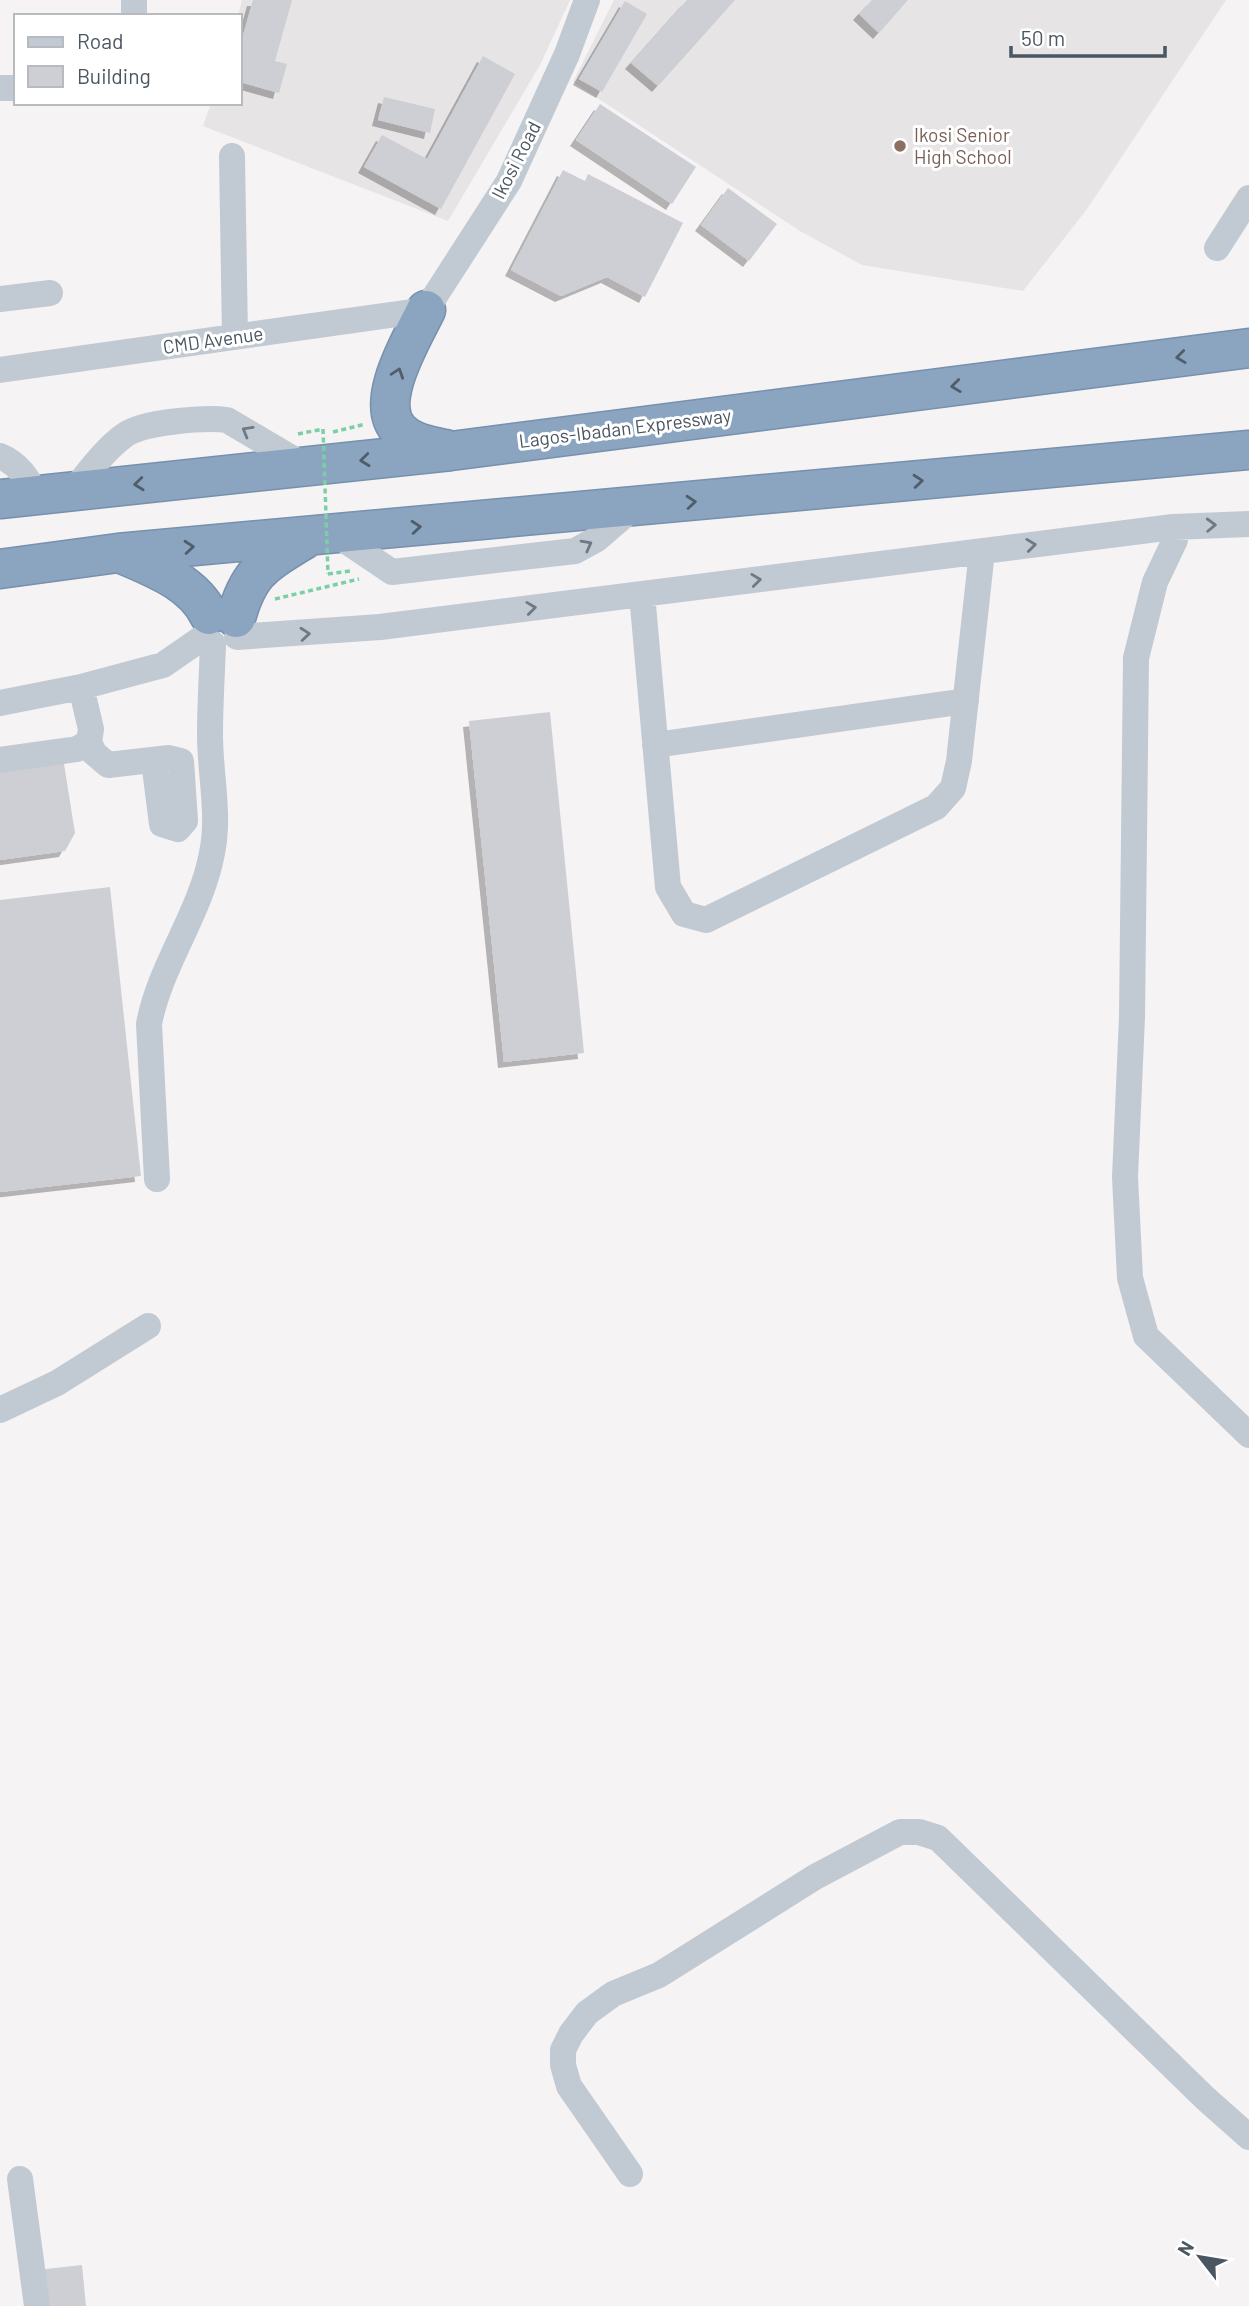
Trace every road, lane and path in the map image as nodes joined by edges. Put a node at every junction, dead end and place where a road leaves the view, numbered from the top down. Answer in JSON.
{"nodes":[{"id":1,"x":587,"y":0,"type":"edge"},
{"id":2,"x":232,"y":156,"type":"dead end"},
{"id":3,"x":1249,"y":198,"type":"edge"},
{"id":4,"x":1217,"y":248,"type":"dead end"},
{"id":5,"x":50,"y":293,"type":"dead end"},
{"id":6,"x":0,"y":299,"type":"edge"},
{"id":7,"x":426,"y":310,"type":"junction"},
{"id":8,"x":235,"y":337,"type":"junction"},
{"id":9,"x":1249,"y":348,"type":"edge"},
{"id":10,"x":0,"y":370,"type":"edge"},
{"id":11,"x":366,"y":414,"type":"dead end"},
{"id":12,"x":323,"y":429,"type":"dead end"},
{"id":13,"x":273,"y":447,"type":"junction"},
{"id":14,"x":1249,"y":450,"type":"edge"},
{"id":15,"x":451,"y":451,"type":"junction"},
{"id":16,"x":0,"y":456,"type":"edge"},
{"id":17,"x":305,"y":466,"type":"junction"},
{"id":18,"x":37,"y":495,"type":"edge"},
{"id":19,"x":634,"y":507,"type":"junction"},
{"id":20,"x":1249,"y":524,"type":"edge"},
{"id":21,"x":1173,"y":527,"type":"junction"},
{"id":22,"x":322,"y":536,"type":"junction"},
{"id":23,"x":982,"y":551,"type":"junction"},
{"id":24,"x":118,"y":553,"type":"junction"},
{"id":25,"x":0,"y":569,"type":"edge"},
{"id":26,"x":392,"y":572,"type":"junction"},
{"id":27,"x":328,"y":574,"type":"dead end"},
{"id":28,"x":0,"y":591,"type":"edge"},
{"id":29,"x":642,"y":594,"type":"junction"},
{"id":30,"x":274,"y":599,"type":"dead end"},
{"id":31,"x":220,"y":630,"type":"junction"},
{"id":32,"x":81,"y":687,"type":"junction"},
{"id":33,"x":966,"y":701,"type":"junction"},
{"id":34,"x":0,"y":703,"type":"edge"},
{"id":35,"x":89,"y":742,"type":"junction"},
{"id":36,"x":655,"y":745,"type":"junction"},
{"id":37,"x":0,"y":760,"type":"edge"},
{"id":38,"x":154,"y":761,"type":"dead end"},
{"id":39,"x":157,"y":1179,"type":"dead end"},
{"id":40,"x":148,"y":1326,"type":"dead end"},
{"id":41,"x":0,"y":1410,"type":"edge"},
{"id":42,"x":1249,"y":1435,"type":"edge"},
{"id":43,"x":1249,"y":2137,"type":"edge"},
{"id":44,"x":630,"y":2174,"type":"dead end"},
{"id":45,"x":20,"y":2179,"type":"dead end"},
{"id":46,"x":37,"y":2306,"type":"edge"}],
"edges":[{"from":1,"to":7,"type":"street","name":"Ikosi Road"},
{"from":2,"to":8,"type":"street"},
{"from":3,"to":4,"type":"street"},
{"from":5,"to":6,"type":"street"},
{"from":7,"to":8,"type":"street","name":"CMD Avenue"},
{"from":15,"to":7,"type":"highway","one_way":true},
{"from":8,"to":10,"type":"street","name":"CMD Avenue"},
{"from":9,"to":15,"type":"highway","name":"Lagos-Ibadan Expressway","one_way":true},
{"from":11,"to":13,"type":"path"},
{"from":12,"to":27,"type":"path","bridge":true},
{"from":13,"to":17,"type":"street"},
{"from":13,"to":18,"type":"street","one_way":true},
{"from":19,"to":14,"type":"highway","one_way":true},
{"from":15,"to":17,"type":"highway","name":"Lagos-Ibadan Expressway","one_way":true},
{"from":16,"to":18,"type":"street"},
{"from":17,"to":18,"type":"highway","name":"Lagos-Ibadan Expressway","one_way":true},
{"from":22,"to":19,"type":"highway","one_way":true},
{"from":26,"to":19,"type":"street","one_way":true},
{"from":21,"to":20,"type":"street","one_way":true},
{"from":23,"to":21,"type":"street","one_way":true},
{"from":21,"to":42,"type":"street"},
{"from":24,"to":22,"type":"highway","one_way":true},
{"from":22,"to":26,"type":"street"},
{"from":22,"to":31,"type":"highway"},
{"from":29,"to":23,"type":"street","one_way":true},
{"from":23,"to":33,"type":"street"},
{"from":24,"to":25,"type":"highway"},
{"from":24,"to":28,"type":"highway"},
{"from":24,"to":31,"type":"highway"},
{"from":26,"to":30,"type":"path"},
{"from":31,"to":29,"type":"street","one_way":true},
{"from":29,"to":36,"type":"street"},
{"from":31,"to":32,"type":"street"},
{"from":31,"to":39,"type":"street"},
{"from":32,"to":34,"type":"street"},
{"from":32,"to":35,"type":"street"},
{"from":33,"to":36,"type":"street"},
{"from":33,"to":36,"type":"street"},
{"from":35,"to":37,"type":"street"},
{"from":35,"to":38,"type":"street"},
{"from":40,"to":41,"type":"street"},
{"from":43,"to":44,"type":"street"},
{"from":45,"to":46,"type":"street"}]}
